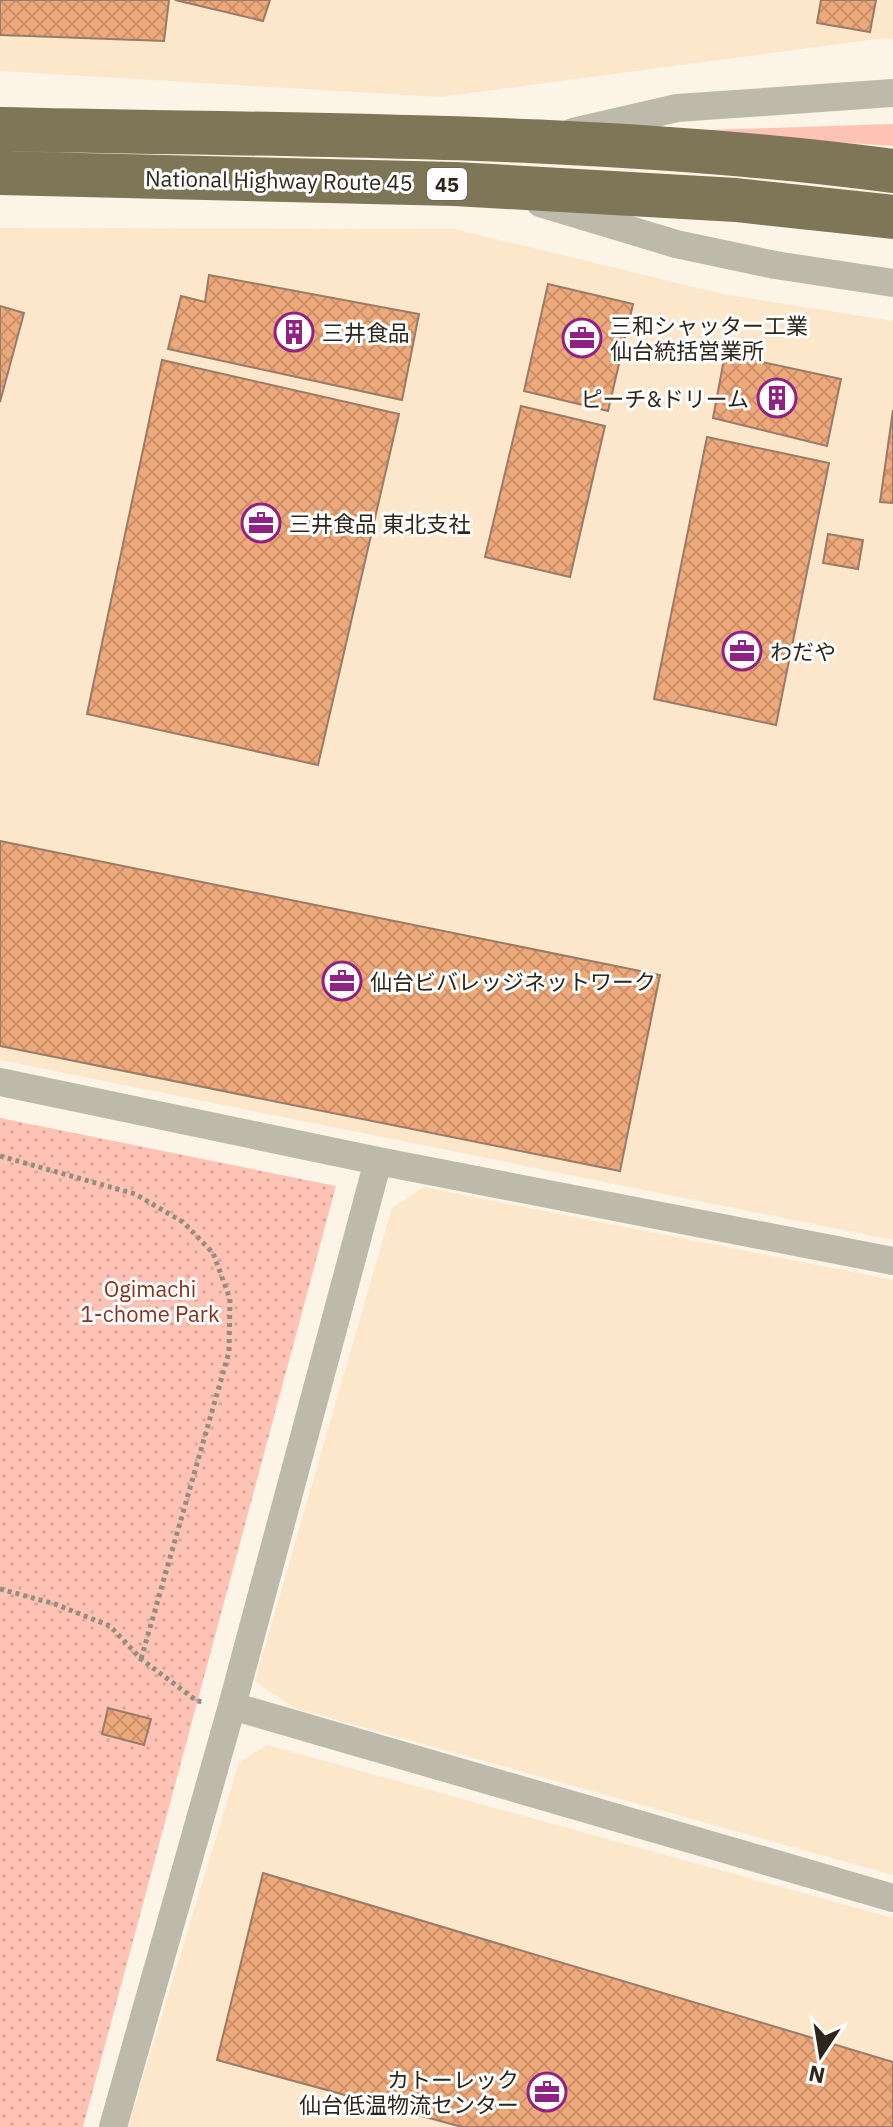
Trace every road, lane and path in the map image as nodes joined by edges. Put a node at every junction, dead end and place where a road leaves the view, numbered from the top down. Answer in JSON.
{"nodes":[{"id":1,"x":893,"y":93,"type":"edge"},
{"id":2,"x":0,"y":129,"type":"edge"},
{"id":3,"x":533,"y":141,"type":"junction"},
{"id":4,"x":893,"y":171,"type":"edge"},
{"id":5,"x":0,"y":173,"type":"edge"},
{"id":6,"x":492,"y":188,"type":"junction"},
{"id":7,"x":888,"y":217,"type":"edge"},
{"id":8,"x":893,"y":283,"type":"edge"},
{"id":9,"x":0,"y":1082,"type":"edge"},
{"id":10,"x":0,"y":1156,"type":"edge"},
{"id":11,"x":378,"y":1161,"type":"junction"},
{"id":12,"x":893,"y":1261,"type":"edge"},
{"id":13,"x":0,"y":1589,"type":"edge"},
{"id":14,"x":141,"y":1659,"type":"junction"},
{"id":15,"x":232,"y":1706,"type":"junction"},
{"id":16,"x":893,"y":1898,"type":"edge"},
{"id":17,"x":113,"y":2127,"type":"edge"}],
"edges":[{"from":1,"to":3,"type":"street"},
{"from":2,"to":3,"type":"highway","name":"National Highway Route 45","number":"45"},
{"from":3,"to":4,"type":"highway","name":"National Highway Route 45","number":"45"},
{"from":5,"to":6,"type":"highway","name":"National Highway Route 45","number":"45"},
{"from":6,"to":7,"type":"highway","name":"National Highway Route 45","number":"45"},
{"from":6,"to":8,"type":"street"},
{"from":9,"to":11,"type":"street"},
{"from":10,"to":14,"type":"path"},
{"from":11,"to":12,"type":"street"},
{"from":11,"to":15,"type":"street"},
{"from":13,"to":14,"type":"path"},
{"from":14,"to":15,"type":"path"},
{"from":15,"to":16,"type":"street"},
{"from":15,"to":17,"type":"street"}]}
